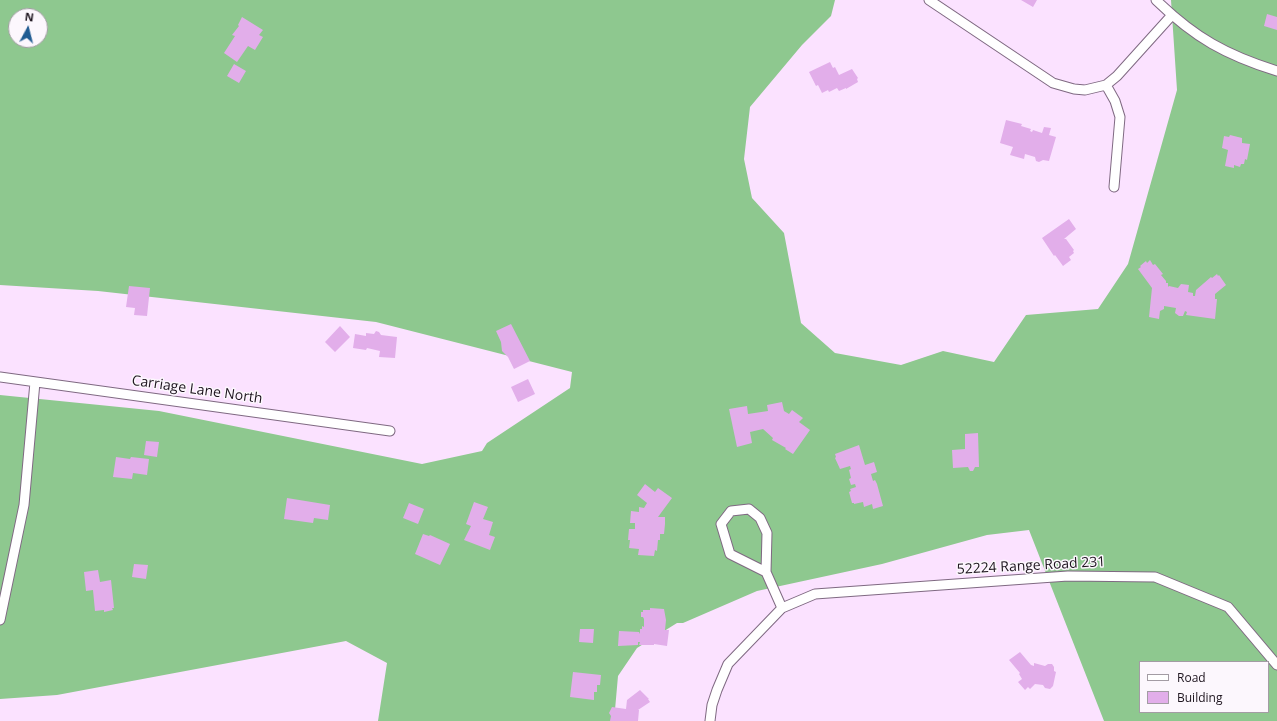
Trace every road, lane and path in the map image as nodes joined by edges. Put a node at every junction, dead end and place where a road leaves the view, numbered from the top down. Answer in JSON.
{"nodes":[{"id":1,"x":929,"y":0,"type":"edge"},
{"id":2,"x":1156,"y":0,"type":"edge"},
{"id":3,"x":1172,"y":15,"type":"junction"},
{"id":4,"x":1277,"y":71,"type":"edge"},
{"id":5,"x":1106,"y":85,"type":"junction"},
{"id":6,"x":1114,"y":187,"type":"dead end"},
{"id":7,"x":0,"y":377,"type":"edge"},
{"id":8,"x":35,"y":382,"type":"junction"},
{"id":9,"x":390,"y":431,"type":"dead end"},
{"id":10,"x":766,"y":572,"type":"junction"},
{"id":11,"x":782,"y":608,"type":"junction"},
{"id":12,"x":0,"y":620,"type":"edge"},
{"id":13,"x":1277,"y":665,"type":"edge"},
{"id":14,"x":710,"y":721,"type":"edge"}],
"edges":[{"from":1,"to":5,"type":"street"},
{"from":2,"to":3,"type":"street"},
{"from":3,"to":4,"type":"street"},
{"from":3,"to":5,"type":"street"},
{"from":5,"to":6,"type":"street"},
{"from":7,"to":8,"type":"street","name":"Carriage Lane North"},
{"from":8,"to":9,"type":"street","name":"Carriage Lane North"},
{"from":8,"to":12,"type":"street"},
{"from":10,"to":10,"type":"street"},
{"from":10,"to":11,"type":"street"},
{"from":11,"to":13,"type":"street","name":"52224 Range Road 231"},
{"from":11,"to":14,"type":"street","name":"52224 Range Road 231"}]}
